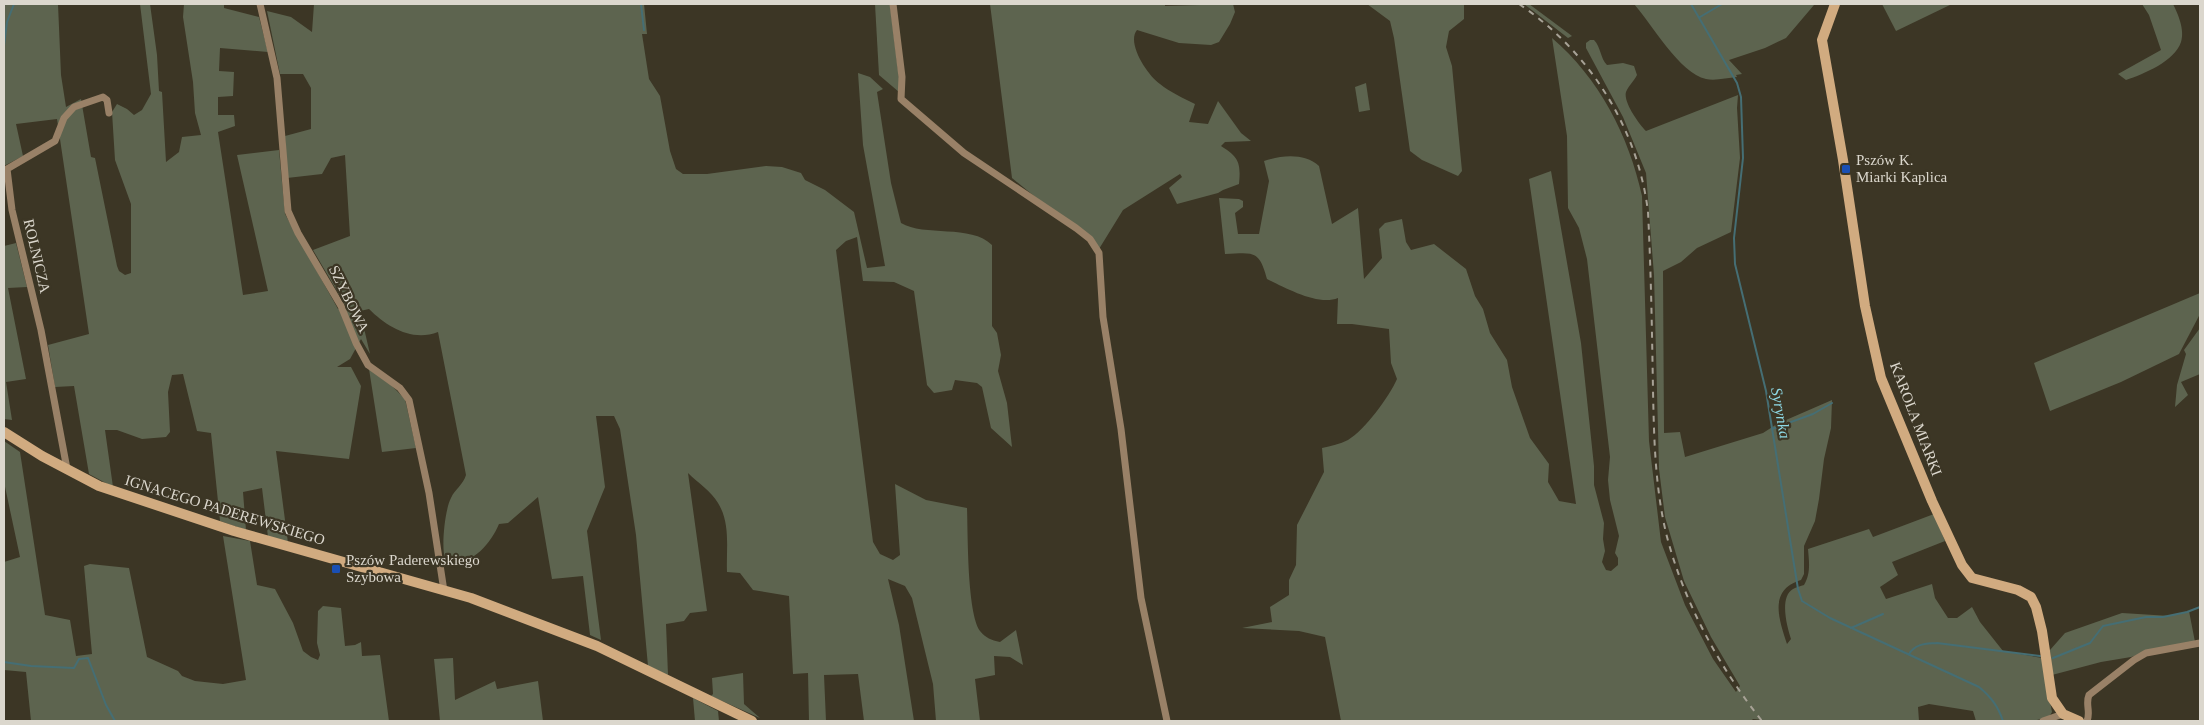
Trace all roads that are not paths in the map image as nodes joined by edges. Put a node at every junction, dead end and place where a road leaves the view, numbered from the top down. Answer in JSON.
{"nodes":[{"id":1,"x":260,"y":4,"type":"edge"},
{"id":2,"x":892,"y":4,"type":"edge"},
{"id":3,"x":1835,"y":4,"type":"edge"},
{"id":4,"x":109,"y":113,"type":"dead end"},
{"id":5,"x":4,"y":432,"type":"edge"},
{"id":6,"x":67,"y":469,"type":"junction"},
{"id":7,"x":444,"y":592,"type":"junction"},
{"id":8,"x":2200,"y":643,"type":"edge"},
{"id":9,"x":2063,"y":714,"type":"junction"},
{"id":10,"x":752,"y":721,"type":"edge"},
{"id":11,"x":1167,"y":721,"type":"edge"},
{"id":12,"x":2043,"y":721,"type":"edge"},
{"id":13,"x":2079,"y":721,"type":"edge"},
{"id":14,"x":2087,"y":721,"type":"edge"}],
"edges":[{"from":1,"to":7,"type":"street","name":"SZYBOWA"},
{"from":2,"to":11,"type":"street"},
{"from":3,"to":9,"type":"street","name":"KAROLA MIARKI"},
{"from":4,"to":6,"type":"street","name":"ROLNICZA"},
{"from":5,"to":6,"type":"street","name":"IGNACEGO PADEREWSKIEGO"},
{"from":6,"to":7,"type":"street","name":"IGNACEGO PADEREWSKIEGO"},
{"from":7,"to":10,"type":"street","name":"IGNACEGO PADEREWSKIEGO"},
{"from":8,"to":14,"type":"street"},
{"from":9,"to":12,"type":"street"},
{"from":9,"to":13,"type":"street"}]}
